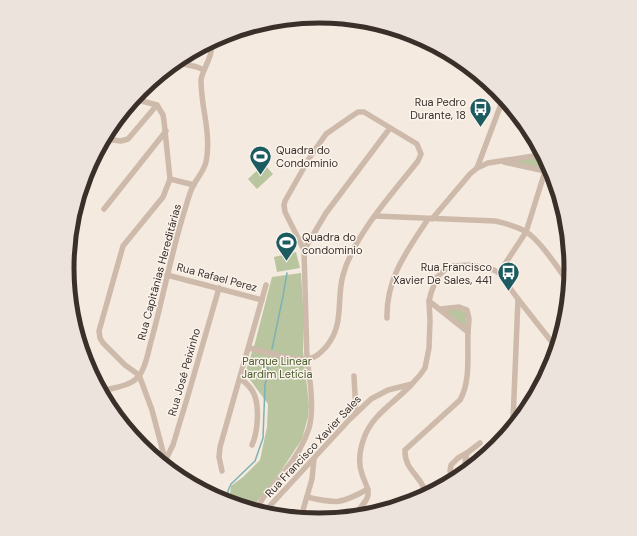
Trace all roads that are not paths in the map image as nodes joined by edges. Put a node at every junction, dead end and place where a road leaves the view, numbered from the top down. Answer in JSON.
{"nodes":[{"id":1,"x":212,"y":47,"type":"edge"},
{"id":2,"x":183,"y":64,"type":"edge"},
{"id":3,"x":204,"y":70,"type":"junction"},
{"id":4,"x":140,"y":100,"type":"edge"},
{"id":5,"x":501,"y":104,"type":"edge"},
{"id":6,"x":157,"y":105,"type":"junction"},
{"id":7,"x":390,"y":128,"type":"junction"},
{"id":8,"x":166,"y":131,"type":"junction"},
{"id":9,"x":113,"y":140,"type":"dead end"},
{"id":10,"x":536,"y":156,"type":"edge"},
{"id":11,"x":499,"y":161,"type":"junction"},
{"id":12,"x":542,"y":167,"type":"edge"},
{"id":13,"x":477,"y":168,"type":"junction"},
{"id":14,"x":544,"y":173,"type":"edge"},
{"id":15,"x":170,"y":179,"type":"junction"},
{"id":16,"x":194,"y":185,"type":"junction"},
{"id":17,"x":104,"y":209,"type":"dead end"},
{"id":18,"x":375,"y":216,"type":"junction"},
{"id":19,"x":430,"y":219,"type":"junction"},
{"id":20,"x":526,"y":232,"type":"junction"},
{"id":21,"x":304,"y":250,"type":"junction"},
{"id":22,"x":499,"y":273,"type":"junction"},
{"id":23,"x":167,"y":275,"type":"junction"},
{"id":24,"x":564,"y":276,"type":"edge"},
{"id":25,"x":266,"y":285,"type":"dead end"},
{"id":26,"x":219,"y":288,"type":"junction"},
{"id":27,"x":518,"y":299,"type":"junction"},
{"id":28,"x":262,"y":300,"type":"junction"},
{"id":29,"x":429,"y":301,"type":"junction"},
{"id":30,"x":440,"y":309,"type":"junction"},
{"id":31,"x":387,"y":318,"type":"dead end"},
{"id":32,"x":468,"y":332,"type":"junction"},
{"id":33,"x":552,"y":342,"type":"edge"},
{"id":34,"x":249,"y":348,"type":"junction"},
{"id":35,"x":307,"y":360,"type":"junction"},
{"id":36,"x":140,"y":375,"type":"junction"},
{"id":37,"x":354,"y":376,"type":"dead end"},
{"id":38,"x":240,"y":378,"type":"junction"},
{"id":39,"x":412,"y":384,"type":"junction"},
{"id":40,"x":106,"y":389,"type":"edge"},
{"id":41,"x":356,"y":413,"type":"junction"},
{"id":42,"x":513,"y":417,"type":"edge"},
{"id":43,"x":480,"y":443,"type":"dead end"},
{"id":44,"x":252,"y":444,"type":"dead end"},
{"id":45,"x":467,"y":453,"type":"junction"},
{"id":46,"x":165,"y":459,"type":"edge"},
{"id":47,"x":314,"y":459,"type":"junction"},
{"id":48,"x":167,"y":460,"type":"edge"},
{"id":49,"x":465,"y":465,"type":"edge"},
{"id":50,"x":222,"y":471,"type":"dead end"},
{"id":51,"x":452,"y":474,"type":"edge"},
{"id":52,"x":368,"y":489,"type":"junction"},
{"id":53,"x":424,"y":489,"type":"edge"},
{"id":54,"x":307,"y":497,"type":"junction"},
{"id":55,"x":259,"y":506,"type":"edge"},
{"id":56,"x":268,"y":508,"type":"edge"},
{"id":57,"x":358,"y":509,"type":"edge"},
{"id":58,"x":303,"y":512,"type":"edge"}],
"edges":[{"from":1,"to":3,"type":"street","name":"Rua Capitânias Hereditárias"},
{"from":2,"to":3,"type":"street"},
{"from":3,"to":16,"type":"street","name":"Rua Capitânias Hereditárias"},
{"from":4,"to":6,"type":"street"},
{"from":5,"to":13,"type":"street"},
{"from":6,"to":8,"type":"street"},
{"from":6,"to":9,"type":"street"},
{"from":7,"to":18,"type":"street"},
{"from":7,"to":21,"type":"street"},
{"from":7,"to":21,"type":"street"},
{"from":8,"to":15,"type":"street"},
{"from":8,"to":17,"type":"street"},
{"from":10,"to":11,"type":"street"},
{"from":11,"to":12,"type":"street"},
{"from":11,"to":13,"type":"street"},
{"from":13,"to":19,"type":"street"},
{"from":14,"to":20,"type":"street"},
{"from":15,"to":16,"type":"street"},
{"from":15,"to":36,"type":"street"},
{"from":16,"to":23,"type":"street","name":"Rua Capitânias Hereditárias"},
{"from":18,"to":19,"type":"street"},
{"from":18,"to":35,"type":"street"},
{"from":19,"to":20,"type":"street"},
{"from":19,"to":31,"type":"street"},
{"from":20,"to":22,"type":"street"},
{"from":20,"to":24,"type":"street"},
{"from":21,"to":35,"type":"street"},
{"from":22,"to":27,"type":"street"},
{"from":22,"to":29,"type":"street"},
{"from":23,"to":26,"type":"street","name":"Rua Rafael Perez"},
{"from":23,"to":36,"type":"street","name":"Rua Capitânias Hereditárias"},
{"from":25,"to":28,"type":"street"},
{"from":26,"to":28,"type":"street","name":"Rua Rafael Perez"},
{"from":26,"to":48,"type":"street","name":"Rua José Peixinho"},
{"from":27,"to":33,"type":"street"},
{"from":27,"to":42,"type":"street"},
{"from":28,"to":34,"type":"street"},
{"from":29,"to":30,"type":"street"},
{"from":29,"to":39,"type":"street"},
{"from":30,"to":32,"type":"street"},
{"from":30,"to":32,"type":"street"},
{"from":32,"to":53,"type":"street"},
{"from":34,"to":35,"type":"street"},
{"from":34,"to":38,"type":"street"},
{"from":35,"to":55,"type":"street"},
{"from":36,"to":40,"type":"street"},
{"from":36,"to":46,"type":"street"},
{"from":37,"to":41,"type":"street"},
{"from":38,"to":44,"type":"street"},
{"from":38,"to":50,"type":"street"},
{"from":39,"to":41,"type":"street","name":"Rua Francisco Xavier Sales"},
{"from":39,"to":52,"type":"street"},
{"from":41,"to":47,"type":"street","name":"Rua Francisco Xavier Sales"},
{"from":43,"to":45,"type":"street"},
{"from":45,"to":49,"type":"street"},
{"from":45,"to":51,"type":"street"},
{"from":47,"to":54,"type":"street"},
{"from":47,"to":56,"type":"street","name":"Rua Francisco Xavier Sales"},
{"from":52,"to":54,"type":"street"},
{"from":52,"to":57,"type":"street"},
{"from":54,"to":58,"type":"street"}]}
